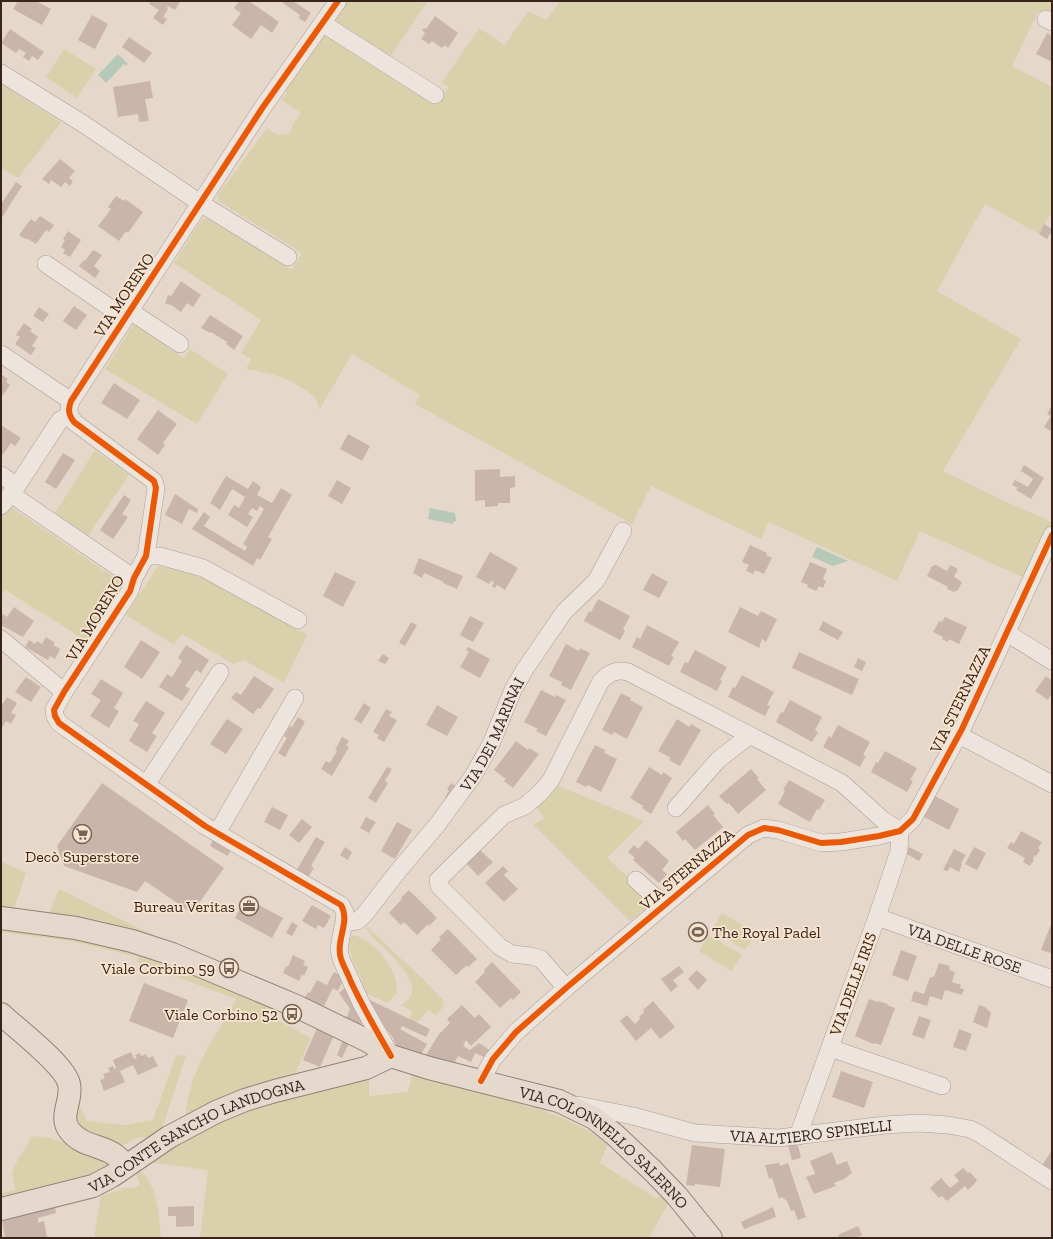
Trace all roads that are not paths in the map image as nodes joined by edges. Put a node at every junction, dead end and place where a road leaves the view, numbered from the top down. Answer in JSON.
{"nodes":[{"id":1,"x":338,"y":1,"type":"edge"},
{"id":2,"x":322,"y":23,"type":"junction"},
{"id":3,"x":1,"y":74,"type":"edge"},
{"id":4,"x":435,"y":95,"type":"dead end"},
{"id":5,"x":200,"y":203,"type":"junction"},
{"id":6,"x":288,"y":257,"type":"dead end"},
{"id":7,"x":46,"y":264,"type":"dead end"},
{"id":8,"x":127,"y":314,"type":"junction"},
{"id":9,"x":180,"y":344,"type":"dead end"},
{"id":10,"x":1,"y":354,"type":"edge"},
{"id":11,"x":70,"y":408,"type":"junction"},
{"id":12,"x":1,"y":475,"type":"edge"},
{"id":13,"x":10,"y":495,"type":"edge"},
{"id":14,"x":623,"y":531,"type":"dead end"},
{"id":15,"x":1052,"y":536,"type":"edge"},
{"id":16,"x":146,"y":556,"type":"junction"},
{"id":17,"x":134,"y":578,"type":"junction"},
{"id":18,"x":298,"y":620,"type":"dead end"},
{"id":19,"x":1007,"y":633,"type":"junction"},
{"id":20,"x":1,"y":639,"type":"edge"},
{"id":21,"x":1052,"y":661,"type":"edge"},
{"id":22,"x":220,"y":672,"type":"dead end"},
{"id":23,"x":64,"y":692,"type":"junction"},
{"id":24,"x":295,"y":698,"type":"dead end"},
{"id":25,"x":960,"y":732,"type":"junction"},
{"id":26,"x":750,"y":735,"type":"junction"},
{"id":27,"x":1052,"y":776,"type":"edge"},
{"id":28,"x":1052,"y":784,"type":"edge"},
{"id":29,"x":146,"y":785,"type":"junction"},
{"id":30,"x":676,"y":808,"type":"dead end"},
{"id":31,"x":900,"y":831,"type":"junction"},
{"id":32,"x":217,"y":833,"type":"junction"},
{"id":33,"x":636,"y":880,"type":"dead end"},
{"id":34,"x":664,"y":906,"type":"junction"},
{"id":35,"x":877,"y":917,"type":"junction"},
{"id":36,"x":1,"y":918,"type":"edge"},
{"id":37,"x":344,"y":923,"type":"junction"},
{"id":38,"x":1052,"y":979,"type":"edge"},
{"id":39,"x":566,"y":988,"type":"junction"},
{"id":40,"x":3,"y":1019,"type":"edge"},
{"id":41,"x":372,"y":1035,"type":"junction"},
{"id":42,"x":830,"y":1048,"type":"junction"},
{"id":43,"x":391,"y":1056,"type":"junction"},
{"id":44,"x":481,"y":1081,"type":"junction"},
{"id":45,"x":942,"y":1086,"type":"dead end"},
{"id":46,"x":558,"y":1101,"type":"junction"},
{"id":47,"x":620,"y":1114,"type":"junction"},
{"id":48,"x":615,"y":1134,"type":"junction"},
{"id":49,"x":798,"y":1136,"type":"junction"},
{"id":50,"x":127,"y":1165,"type":"junction"},
{"id":51,"x":1052,"y":1181,"type":"edge"},
{"id":52,"x":1,"y":1209,"type":"edge"},
{"id":53,"x":711,"y":1238,"type":"edge"}],
"edges":[{"from":1,"to":2,"type":"street","name":"VIA MORENO"},
{"from":2,"to":4,"type":"street"},
{"from":2,"to":5,"type":"street","name":"VIA MORENO"},
{"from":3,"to":5,"type":"street"},
{"from":5,"to":6,"type":"street"},
{"from":5,"to":8,"type":"street","name":"VIA MORENO"},
{"from":7,"to":8,"type":"street"},
{"from":8,"to":9,"type":"street"},
{"from":8,"to":11,"type":"street","name":"VIA MORENO"},
{"from":10,"to":11,"type":"street"},
{"from":11,"to":13,"type":"street"},
{"from":11,"to":16,"type":"street","name":"VIA MORENO"},
{"from":12,"to":13,"type":"street"},
{"from":13,"to":17,"type":"street"},
{"from":14,"to":37,"type":"street","name":"VIA DEI MARINAI"},
{"from":15,"to":19,"type":"street","name":"VIA STERNAZZA"},
{"from":16,"to":17,"type":"street","name":"VIA MORENO"},
{"from":16,"to":18,"type":"street"},
{"from":17,"to":23,"type":"street","name":"VIA MORENO"},
{"from":19,"to":21,"type":"street"},
{"from":19,"to":25,"type":"street","name":"VIA STERNAZZA"},
{"from":20,"to":23,"type":"street"},
{"from":22,"to":29,"type":"street"},
{"from":23,"to":29,"type":"street","name":"VIA MORENO"},
{"from":24,"to":32,"type":"street"},
{"from":25,"to":27,"type":"street"},
{"from":25,"to":28,"type":"street"},
{"from":25,"to":31,"type":"street","name":"VIA STERNAZZA"},
{"from":26,"to":30,"type":"street"},
{"from":26,"to":31,"type":"street"},
{"from":26,"to":39,"type":"street"},
{"from":29,"to":32,"type":"street","name":"VIA MORENO"},
{"from":31,"to":34,"type":"street","name":"VIA STERNAZZA"},
{"from":31,"to":35,"type":"street","name":"VIA DELLE IRIS"},
{"from":32,"to":37,"type":"street","name":"VIA MORENO"},
{"from":33,"to":34,"type":"street"},
{"from":34,"to":39,"type":"street","name":"VIA STERNAZZA"},
{"from":35,"to":38,"type":"street","name":"VIA DELLE ROSE"},
{"from":35,"to":42,"type":"street","name":"VIA DELLE IRIS"},
{"from":36,"to":41,"type":"main road","name":"VIA COLONNELLO SALERNO"},
{"from":37,"to":41,"type":"street","name":"VIA MORENO"},
{"from":39,"to":44,"type":"street","name":"VIA STERNAZZA"},
{"from":40,"to":50,"type":"main road"},
{"from":41,"to":43,"type":"main road","name":"VIA COLONNELLO SALERNO"},
{"from":42,"to":45,"type":"street"},
{"from":42,"to":49,"type":"street","name":"VIA DELLE IRIS"},
{"from":43,"to":44,"type":"main road","name":"VIA COLONNELLO SALERNO"},
{"from":43,"to":50,"type":"main road","name":"VIA CONTE SANCHO LANDOGNA"},
{"from":44,"to":46,"type":"main road","name":"VIA COLONNELLO SALERNO"},
{"from":46,"to":47,"type":"street","name":"VIA ALTIERO SPINELLI"},
{"from":46,"to":48,"type":"main road","name":"VIA COLONNELLO SALERNO"},
{"from":47,"to":48,"type":"street"},
{"from":47,"to":49,"type":"street","name":"VIA ALTIERO SPINELLI"},
{"from":48,"to":53,"type":"main road","name":"VIA COLONNELLO SALERNO"},
{"from":49,"to":51,"type":"street","name":"VIA ALTIERO SPINELLI"},
{"from":50,"to":52,"type":"main road","name":"VIA CONTE SANCHO LANDOGNA"}]}
